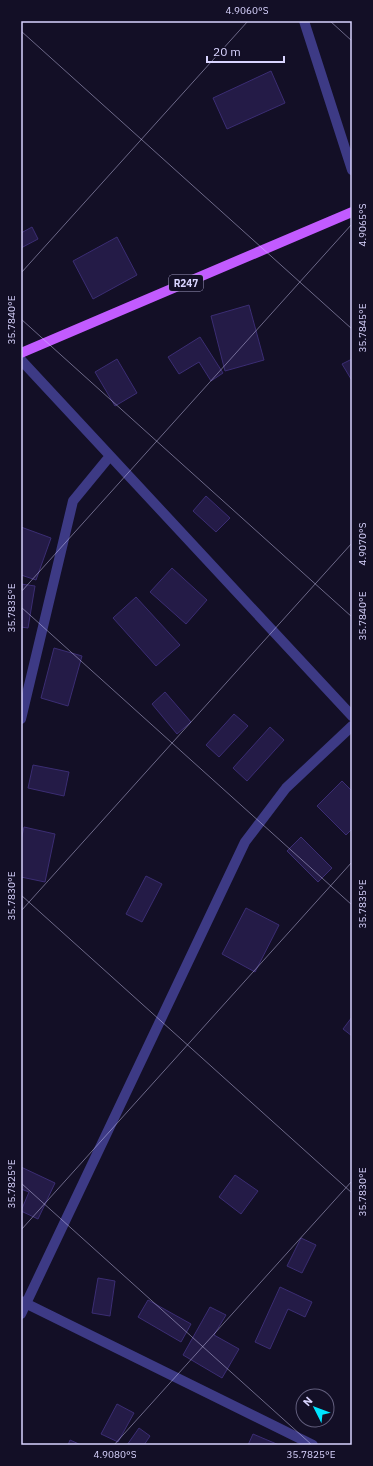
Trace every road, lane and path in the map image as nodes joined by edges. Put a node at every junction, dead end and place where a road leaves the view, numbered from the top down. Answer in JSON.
{"nodes":[{"id":1,"x":304,"y":21,"type":"edge"},
{"id":2,"x":352,"y":170,"type":"edge"},
{"id":3,"x":352,"y":212,"type":"edge"},
{"id":4,"x":21,"y":353,"type":"edge"},
{"id":5,"x":21,"y":360,"type":"edge"},
{"id":6,"x":110,"y":456,"type":"junction"},
{"id":7,"x":352,"y":716,"type":"edge"},
{"id":8,"x":21,"y":719,"type":"edge"},
{"id":9,"x":352,"y":726,"type":"edge"},
{"id":10,"x":24,"y":1302,"type":"edge"},
{"id":11,"x":21,"y":1314,"type":"edge"},
{"id":12,"x":313,"y":1445,"type":"edge"}],
"edges":[{"from":1,"to":2,"type":"street"},
{"from":3,"to":4,"type":"main road","number":"R247"},
{"from":5,"to":6,"type":"street"},
{"from":6,"to":7,"type":"street"},
{"from":6,"to":8,"type":"street"},
{"from":9,"to":10,"type":"street"},
{"from":10,"to":11,"type":"street"},
{"from":10,"to":12,"type":"street"}]}
